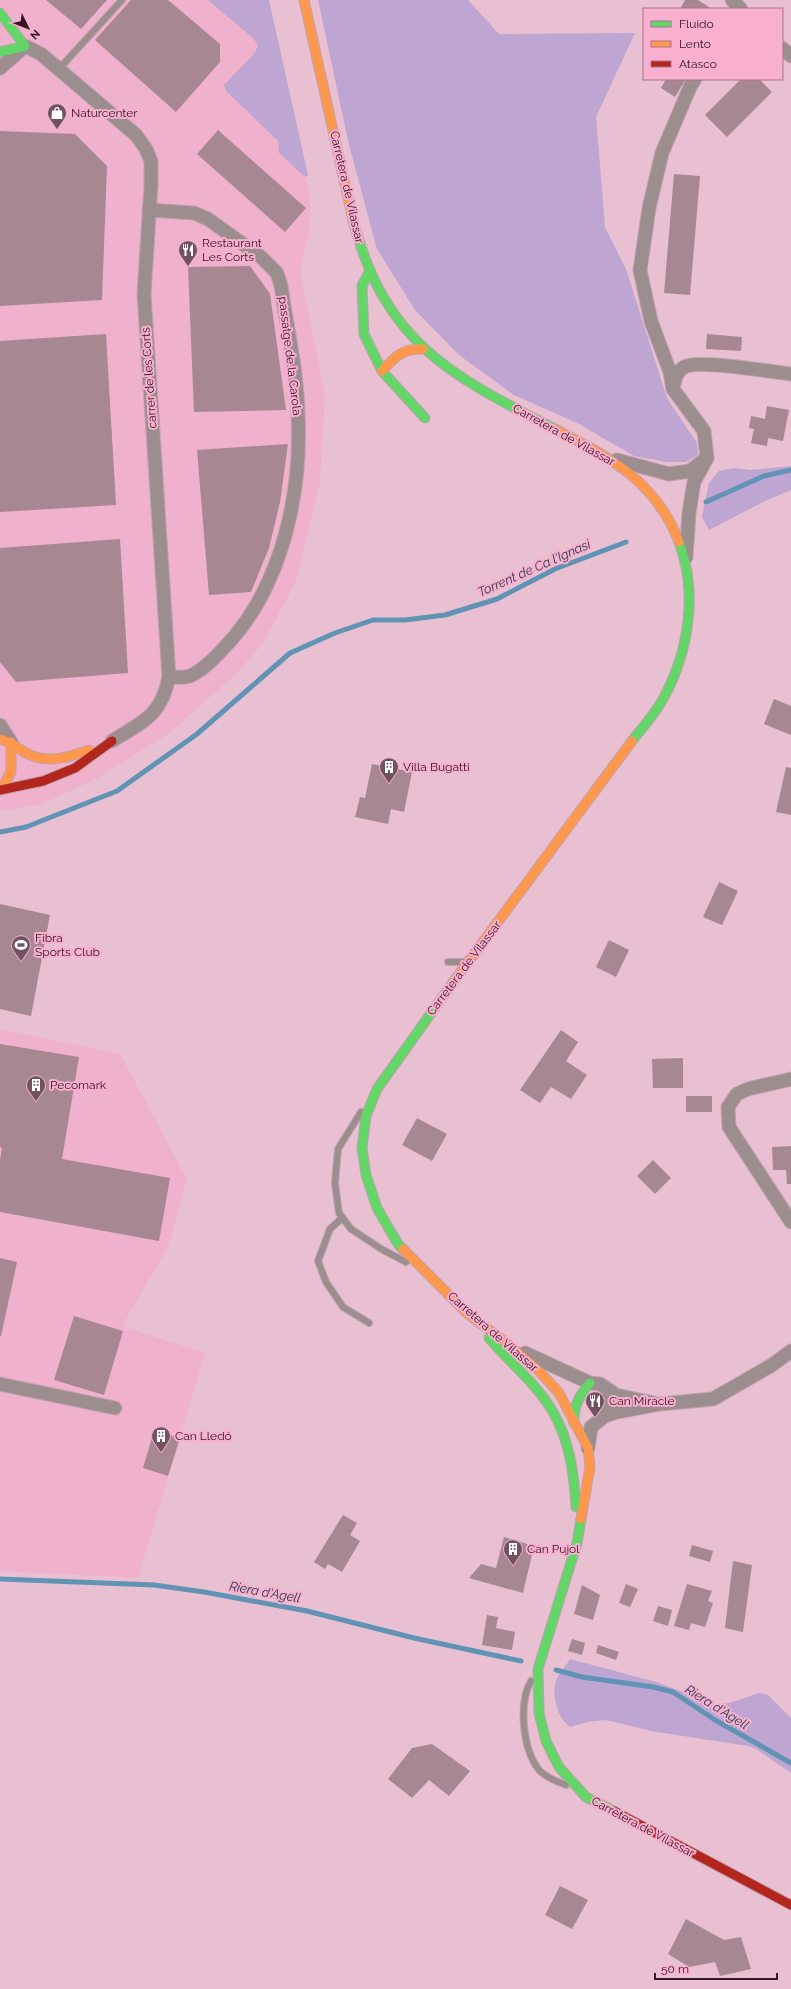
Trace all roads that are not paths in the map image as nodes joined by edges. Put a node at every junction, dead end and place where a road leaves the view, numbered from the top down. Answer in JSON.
{"nodes":[{"id":1,"x":122,"y":0,"type":"edge"},
{"id":2,"x":304,"y":0,"type":"edge"},
{"id":3,"x":732,"y":0,"type":"edge"},
{"id":4,"x":740,"y":8,"type":"edge"},
{"id":5,"x":0,"y":14,"type":"edge"},
{"id":6,"x":25,"y":46,"type":"junction"},
{"id":7,"x":783,"y":49,"type":"edge"},
{"id":8,"x":0,"y":52,"type":"edge"},
{"id":9,"x":791,"y":56,"type":"edge"},
{"id":10,"x":0,"y":68,"type":"edge"},
{"id":11,"x":59,"y":69,"type":"junction"},
{"id":12,"x":694,"y":80,"type":"edge"},
{"id":13,"x":149,"y":210,"type":"junction"},
{"id":14,"x":370,"y":270,"type":"junction"},
{"id":15,"x":423,"y":349,"type":"junction"},
{"id":16,"x":382,"y":371,"type":"junction"},
{"id":17,"x":791,"y":374,"type":"edge"},
{"id":18,"x":673,"y":389,"type":"junction"},
{"id":19,"x":425,"y":418,"type":"dead end"},
{"id":20,"x":610,"y":458,"type":"junction"},
{"id":21,"x":707,"y":458,"type":"junction"},
{"id":22,"x":686,"y":567,"type":"junction"},
{"id":23,"x":169,"y":677,"type":"junction"},
{"id":24,"x":0,"y":725,"type":"edge"},
{"id":25,"x":6,"y":740,"type":"edge"},
{"id":26,"x":112,"y":741,"type":"junction"},
{"id":27,"x":0,"y":790,"type":"edge"},
{"id":28,"x":448,"y":962,"type":"dead end"},
{"id":29,"x":468,"y":962,"type":"junction"},
{"id":30,"x":791,"y":1079,"type":"edge"},
{"id":31,"x":377,"y":1088,"type":"junction"},
{"id":32,"x":342,"y":1218,"type":"junction"},
{"id":33,"x":791,"y":1222,"type":"edge"},
{"id":34,"x":426,"y":1271,"type":"junction"},
{"id":35,"x":369,"y":1323,"type":"dead end"},
{"id":36,"x":507,"y":1351,"type":"junction"},
{"id":37,"x":791,"y":1351,"type":"edge"},
{"id":38,"x":590,"y":1383,"type":"junction"},
{"id":39,"x":0,"y":1384,"type":"edge"},
{"id":40,"x":607,"y":1391,"type":"junction"},
{"id":41,"x":660,"y":1404,"type":"junction"},
{"id":42,"x":115,"y":1408,"type":"dead end"},
{"id":43,"x":605,"y":1416,"type":"junction"},
{"id":44,"x":574,"y":1419,"type":"junction"},
{"id":45,"x":591,"y":1426,"type":"junction"},
{"id":46,"x":588,"y":1448,"type":"junction"},
{"id":47,"x":575,"y":1492,"type":"junction"},
{"id":48,"x":577,"y":1544,"type":"junction"},
{"id":49,"x":538,"y":1669,"type":"junction"},
{"id":50,"x":581,"y":1791,"type":"junction"},
{"id":51,"x":791,"y":1905,"type":"edge"}],
"edges":[{"from":1,"to":11,"type":"lane"},
{"from":2,"to":14,"type":"street","name":"Carretera de Vilassar"},
{"from":3,"to":4,"type":"street"},
{"from":5,"to":6,"type":"street"},
{"from":6,"to":8,"type":"street"},
{"from":6,"to":10,"type":"street"},
{"from":6,"to":11,"type":"street","name":"carrer de les Corts"},
{"from":7,"to":9,"type":"street"},
{"from":11,"to":13,"type":"street","name":"carrer de les Corts"},
{"from":12,"to":18,"type":"street"},
{"from":13,"to":23,"type":"street","name":"carrer de les Corts"},
{"from":13,"to":23,"type":"street","name":"passatge de la Carola"},
{"from":14,"to":15,"type":"street","name":"Carretera de Vilassar"},
{"from":14,"to":16,"type":"street"},
{"from":15,"to":16,"type":"street"},
{"from":15,"to":20,"type":"street","name":"Carretera de Vilassar"},
{"from":16,"to":19,"type":"street"},
{"from":17,"to":18,"type":"street"},
{"from":18,"to":21,"type":"street"},
{"from":20,"to":21,"type":"street"},
{"from":20,"to":22,"type":"street","name":"Carretera de Vilassar"},
{"from":21,"to":22,"type":"street"},
{"from":22,"to":29,"type":"street","name":"Carretera de Vilassar"},
{"from":23,"to":26,"type":"street","name":"carrer de les Corts"},
{"from":24,"to":25,"type":"street"},
{"from":25,"to":26,"type":"street"},
{"from":25,"to":27,"type":"street"},
{"from":26,"to":27,"type":"street"},
{"from":28,"to":29,"type":"lane"},
{"from":29,"to":31,"type":"street","name":"Carretera de Vilassar"},
{"from":30,"to":33,"type":"street"},
{"from":31,"to":32,"type":"lane"},
{"from":31,"to":34,"type":"street","name":"Carretera de Vilassar"},
{"from":32,"to":34,"type":"lane"},
{"from":32,"to":35,"type":"lane"},
{"from":34,"to":36,"type":"street","name":"Carretera de Vilassar"},
{"from":36,"to":38,"type":"street"},
{"from":36,"to":44,"type":"street","name":"Carretera de Vilassar"},
{"from":36,"to":47,"type":"street"},
{"from":37,"to":41,"type":"street"},
{"from":38,"to":40,"type":"street"},
{"from":38,"to":44,"type":"street"},
{"from":39,"to":42,"type":"street"},
{"from":40,"to":41,"type":"street"},
{"from":40,"to":43,"type":"street"},
{"from":41,"to":43,"type":"street"},
{"from":43,"to":45,"type":"street"},
{"from":44,"to":45,"type":"street"},
{"from":44,"to":46,"type":"street","name":"Carretera de Vilassar"},
{"from":44,"to":47,"type":"street"},
{"from":45,"to":46,"type":"street"},
{"from":46,"to":48,"type":"street","name":"Carretera de Vilassar"},
{"from":47,"to":48,"type":"street"},
{"from":48,"to":49,"type":"street","name":"Carretera de Vilassar"},
{"from":49,"to":50,"type":"street","name":"Carretera de Vilassar"},
{"from":49,"to":50,"type":"lane"},
{"from":50,"to":51,"type":"street","name":"Carretera de Vilassar"}]}
